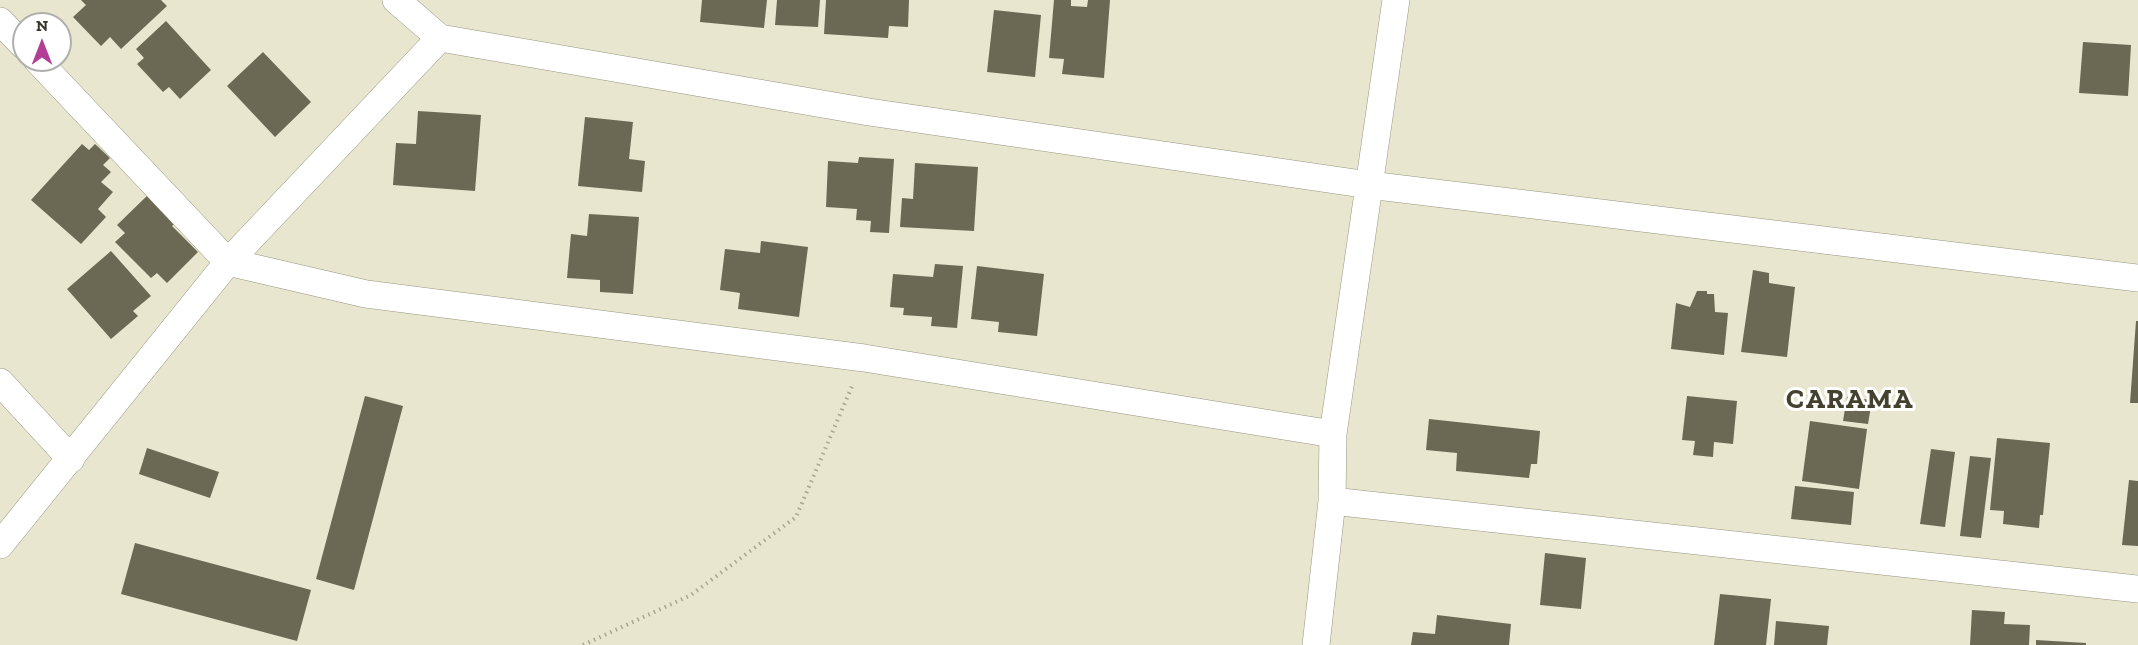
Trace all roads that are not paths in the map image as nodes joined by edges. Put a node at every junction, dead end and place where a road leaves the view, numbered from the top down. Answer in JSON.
{"nodes":[{"id":1,"x":396,"y":0,"type":"edge"},
{"id":2,"x":1396,"y":0,"type":"edge"},
{"id":3,"x":0,"y":21,"type":"edge"},
{"id":4,"x":12,"y":34,"type":"edge"},
{"id":5,"x":440,"y":38,"type":"junction"},
{"id":6,"x":48,"y":72,"type":"edge"},
{"id":7,"x":1369,"y":185,"type":"junction"},
{"id":8,"x":228,"y":262,"type":"junction"},
{"id":9,"x":2138,"y":278,"type":"edge"},
{"id":10,"x":0,"y":382,"type":"edge"},
{"id":11,"x":1333,"y":434,"type":"junction"},
{"id":12,"x":71,"y":459,"type":"junction"},
{"id":13,"x":1332,"y":501,"type":"junction"},
{"id":14,"x":0,"y":545,"type":"edge"},
{"id":15,"x":2138,"y":589,"type":"edge"},
{"id":16,"x":1316,"y":645,"type":"edge"}],
"edges":[{"from":1,"to":5,"type":"street"},
{"from":2,"to":7,"type":"street"},
{"from":3,"to":4,"type":"street"},
{"from":5,"to":7,"type":"street"},
{"from":5,"to":8,"type":"street"},
{"from":6,"to":8,"type":"street"},
{"from":7,"to":9,"type":"street"},
{"from":7,"to":11,"type":"street"},
{"from":8,"to":11,"type":"street"},
{"from":8,"to":12,"type":"street"},
{"from":10,"to":12,"type":"street"},
{"from":11,"to":13,"type":"street"},
{"from":12,"to":14,"type":"street"},
{"from":13,"to":15,"type":"street"},
{"from":13,"to":16,"type":"street"}]}
